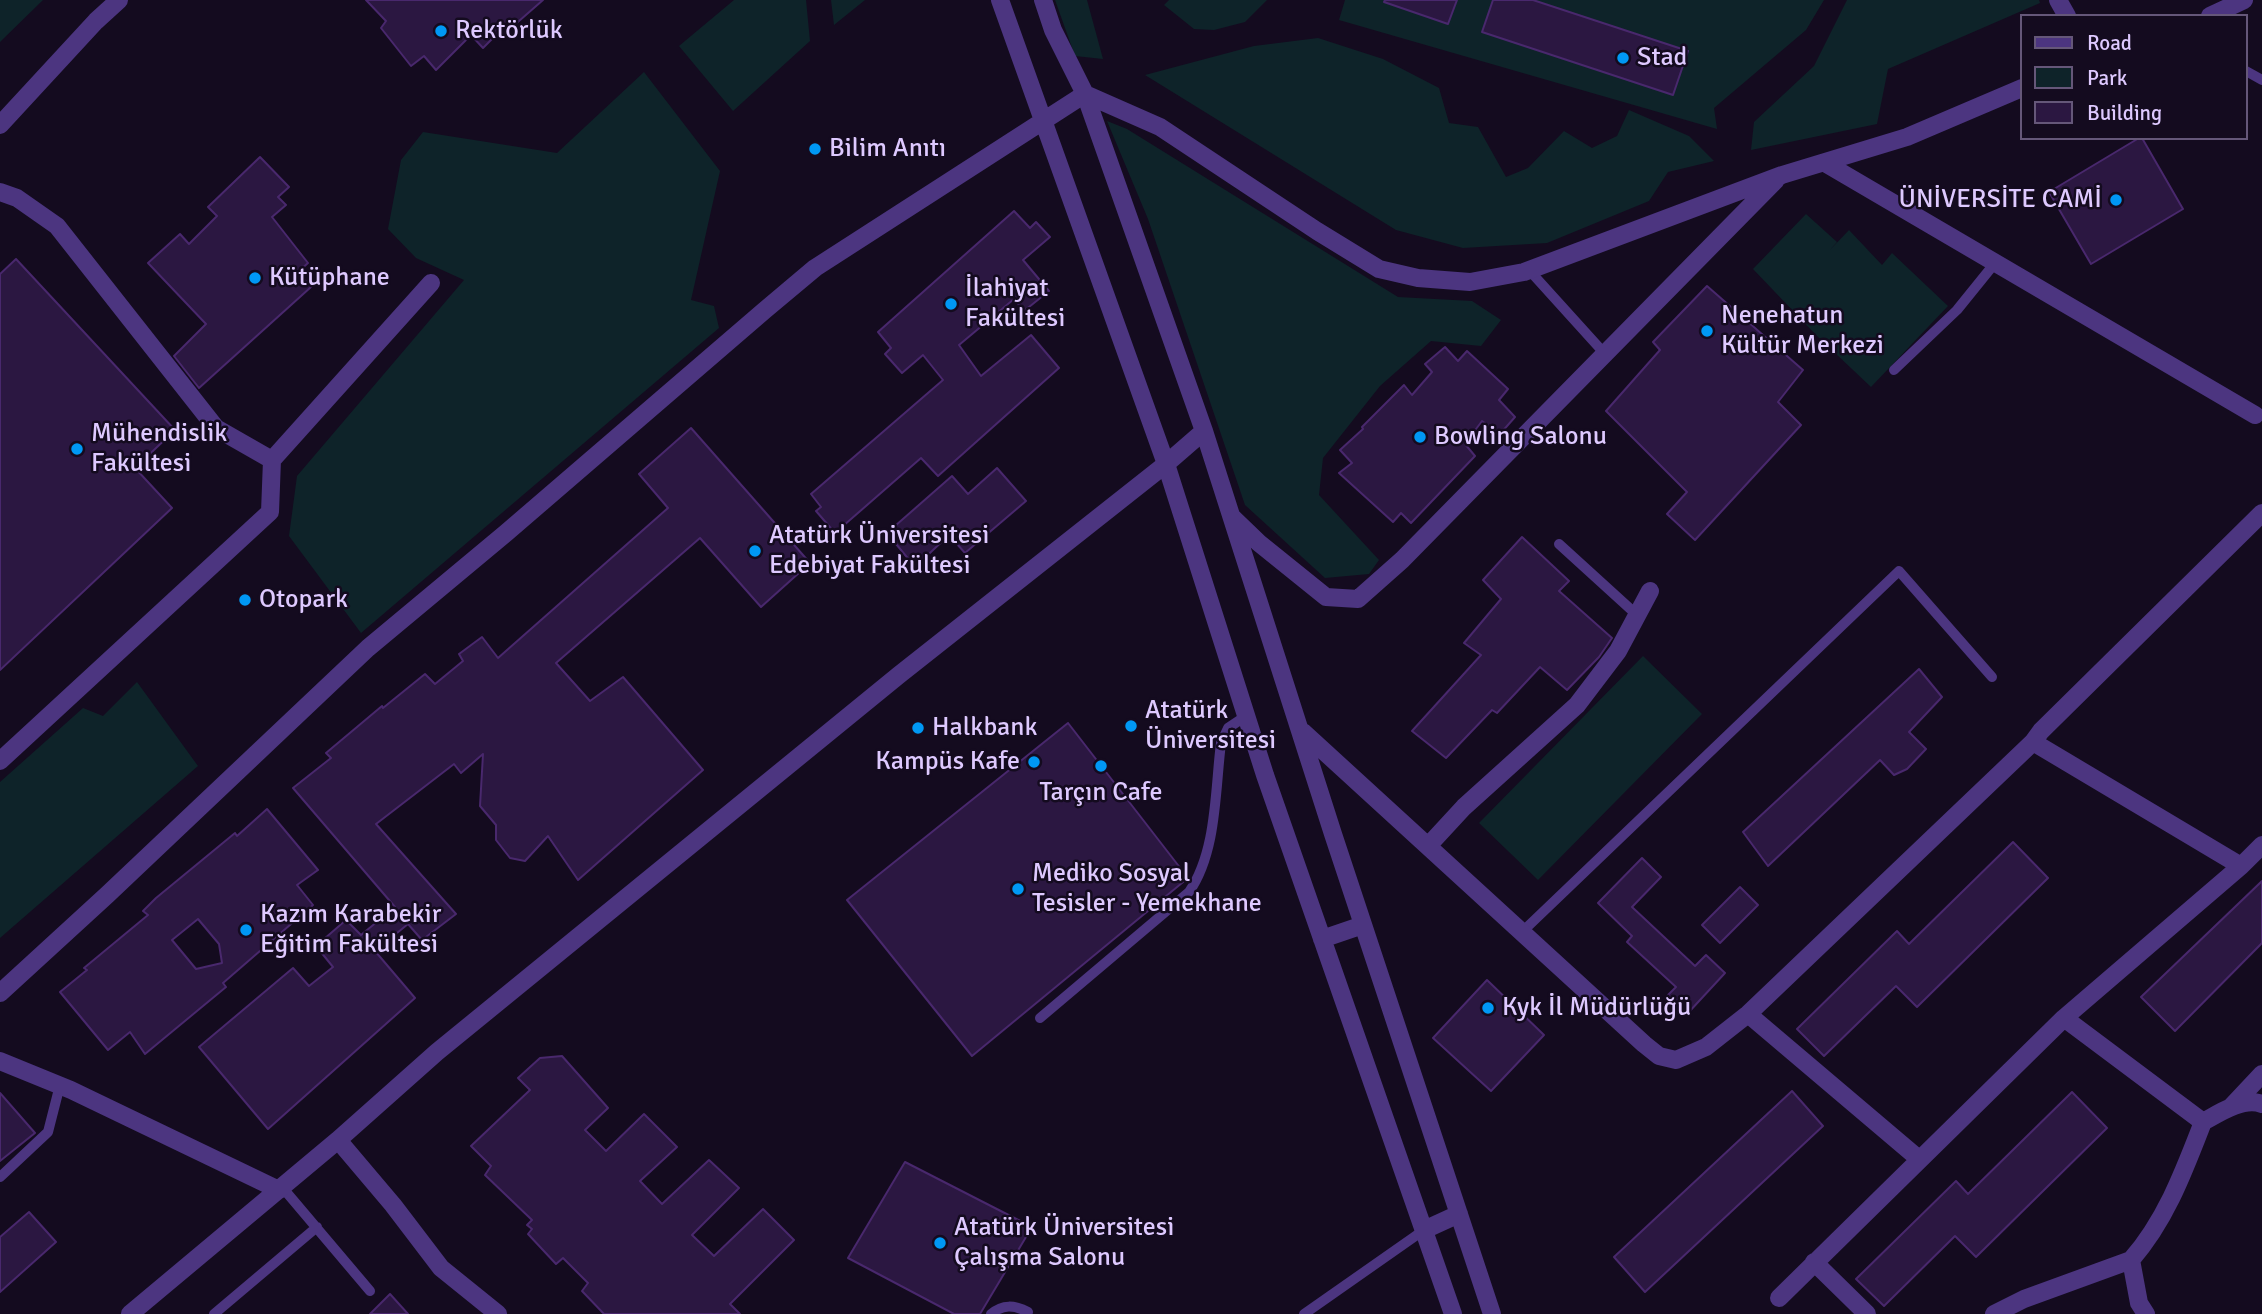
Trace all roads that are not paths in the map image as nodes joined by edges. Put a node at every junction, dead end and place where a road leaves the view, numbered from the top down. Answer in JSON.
{"nodes":[{"id":1,"x":118,"y":0,"type":"edge"},
{"id":2,"x":1000,"y":0,"type":"edge"},
{"id":3,"x":1043,"y":0,"type":"edge"},
{"id":4,"x":2244,"y":0,"type":"edge"},
{"id":5,"x":2214,"y":14,"type":"edge"},
{"id":6,"x":2021,"y":88,"type":"edge"},
{"id":7,"x":1085,"y":94,"type":"junction"},
{"id":8,"x":1044,"y":119,"type":"junction"},
{"id":9,"x":0,"y":125,"type":"edge"},
{"id":10,"x":1825,"y":163,"type":"junction"},
{"id":11,"x":1782,"y":175,"type":"junction"},
{"id":12,"x":0,"y":192,"type":"edge"},
{"id":13,"x":1995,"y":263,"type":"junction"},
{"id":14,"x":1529,"y":270,"type":"junction"},
{"id":15,"x":431,"y":283,"type":"dead end"},
{"id":16,"x":1605,"y":354,"type":"junction"},
{"id":17,"x":1894,"y":370,"type":"dead end"},
{"id":18,"x":2255,"y":415,"type":"dead end"},
{"id":19,"x":1204,"y":431,"type":"junction"},
{"id":20,"x":272,"y":460,"type":"junction"},
{"id":21,"x":1166,"y":464,"type":"junction"},
{"id":22,"x":2262,"y":513,"type":"edge"},
{"id":23,"x":1231,"y":516,"type":"junction"},
{"id":24,"x":1559,"y":544,"type":"dead end"},
{"id":25,"x":1650,"y":591,"type":"dead end"},
{"id":26,"x":1637,"y":615,"type":"junction"},
{"id":27,"x":1992,"y":677,"type":"dead end"},
{"id":28,"x":1247,"y":716,"type":"junction"},
{"id":29,"x":1300,"y":730,"type":"junction"},
{"id":30,"x":2033,"y":742,"type":"junction"},
{"id":31,"x":0,"y":761,"type":"edge"},
{"id":32,"x":2262,"y":845,"type":"edge"},
{"id":33,"x":1428,"y":846,"type":"junction"},
{"id":34,"x":2241,"y":866,"type":"junction"},
{"id":35,"x":1363,"y":925,"type":"junction"},
{"id":36,"x":1522,"y":933,"type":"junction"},
{"id":37,"x":1322,"y":939,"type":"junction"},
{"id":38,"x":0,"y":993,"type":"edge"},
{"id":39,"x":1748,"y":1014,"type":"junction"},
{"id":40,"x":1040,"y":1018,"type":"dead end"},
{"id":41,"x":2064,"y":1018,"type":"junction"},
{"id":42,"x":0,"y":1061,"type":"edge"},
{"id":43,"x":2262,"y":1074,"type":"edge"},
{"id":44,"x":60,"y":1086,"type":"junction"},
{"id":45,"x":2259,"y":1101,"type":"edge"},
{"id":46,"x":2231,"y":1107,"type":"junction"},
{"id":47,"x":2203,"y":1122,"type":"junction"},
{"id":48,"x":338,"y":1140,"type":"junction"},
{"id":49,"x":1919,"y":1159,"type":"junction"},
{"id":50,"x":0,"y":1177,"type":"edge"},
{"id":51,"x":281,"y":1188,"type":"junction"},
{"id":52,"x":1460,"y":1214,"type":"junction"},
{"id":53,"x":317,"y":1227,"type":"junction"},
{"id":54,"x":1424,"y":1230,"type":"junction"},
{"id":55,"x":2131,"y":1260,"type":"junction"},
{"id":56,"x":1814,"y":1262,"type":"junction"},
{"id":57,"x":370,"y":1291,"type":"dead end"},
{"id":58,"x":1779,"y":1298,"type":"dead end"},
{"id":59,"x":1028,"y":1312,"type":"dead end"},
{"id":60,"x":130,"y":1314,"type":"edge"},
{"id":61,"x":214,"y":1314,"type":"edge"},
{"id":62,"x":498,"y":1314,"type":"edge"},
{"id":63,"x":991,"y":1314,"type":"edge"},
{"id":64,"x":1304,"y":1314,"type":"edge"},
{"id":65,"x":1453,"y":1314,"type":"edge"},
{"id":66,"x":1492,"y":1314,"type":"edge"},
{"id":67,"x":1867,"y":1314,"type":"edge"},
{"id":68,"x":1994,"y":1314,"type":"edge"},
{"id":69,"x":2146,"y":1314,"type":"edge"}],
"edges":[{"from":1,"to":9,"type":"street"},
{"from":2,"to":8,"type":"street"},
{"from":3,"to":7,"type":"street"},
{"from":4,"to":5,"type":"street"},
{"from":6,"to":10,"type":"street"},
{"from":7,"to":8,"type":"street"},
{"from":7,"to":14,"type":"street"},
{"from":7,"to":19,"type":"street"},
{"from":8,"to":21,"type":"street"},
{"from":8,"to":38,"type":"street"},
{"from":10,"to":11,"type":"street"},
{"from":10,"to":13,"type":"street"},
{"from":11,"to":14,"type":"street"},
{"from":11,"to":16,"type":"street"},
{"from":12,"to":20,"type":"street"},
{"from":13,"to":17,"type":"lane"},
{"from":13,"to":18,"type":"street"},
{"from":14,"to":16,"type":"lane"},
{"from":15,"to":20,"type":"street"},
{"from":16,"to":23,"type":"street"},
{"from":19,"to":21,"type":"street"},
{"from":19,"to":23,"type":"street"},
{"from":20,"to":31,"type":"street"},
{"from":21,"to":28,"type":"street"},
{"from":21,"to":48,"type":"street"},
{"from":22,"to":30,"type":"street"},
{"from":23,"to":29,"type":"street"},
{"from":24,"to":26,"type":"lane"},
{"from":25,"to":26,"type":"street"},
{"from":26,"to":33,"type":"street"},
{"from":27,"to":36,"type":"lane"},
{"from":28,"to":37,"type":"street"},
{"from":28,"to":40,"type":"lane"},
{"from":29,"to":33,"type":"street"},
{"from":29,"to":35,"type":"street"},
{"from":30,"to":34,"type":"street"},
{"from":30,"to":39,"type":"street"},
{"from":32,"to":34,"type":"street"},
{"from":33,"to":36,"type":"street"},
{"from":34,"to":41,"type":"street"},
{"from":35,"to":37,"type":"street"},
{"from":35,"to":52,"type":"street"},
{"from":36,"to":39,"type":"street"},
{"from":37,"to":54,"type":"street"},
{"from":39,"to":49,"type":"street"},
{"from":41,"to":47,"type":"street"},
{"from":41,"to":49,"type":"street"},
{"from":42,"to":44,"type":"street"},
{"from":43,"to":46,"type":"street"},
{"from":44,"to":50,"type":"lane"},
{"from":44,"to":51,"type":"street"},
{"from":45,"to":46,"type":"street"},
{"from":46,"to":47,"type":"street"},
{"from":47,"to":55,"type":"street"},
{"from":48,"to":51,"type":"street"},
{"from":48,"to":62,"type":"street"},
{"from":49,"to":56,"type":"street"},
{"from":51,"to":53,"type":"lane"},
{"from":51,"to":60,"type":"street"},
{"from":52,"to":54,"type":"street"},
{"from":52,"to":66,"type":"street"},
{"from":53,"to":57,"type":"lane"},
{"from":53,"to":61,"type":"lane"},
{"from":54,"to":64,"type":"lane"},
{"from":54,"to":65,"type":"street"},
{"from":55,"to":68,"type":"street"},
{"from":55,"to":69,"type":"street"},
{"from":56,"to":58,"type":"street"},
{"from":56,"to":67,"type":"street"},
{"from":59,"to":63,"type":"lane"}]}
